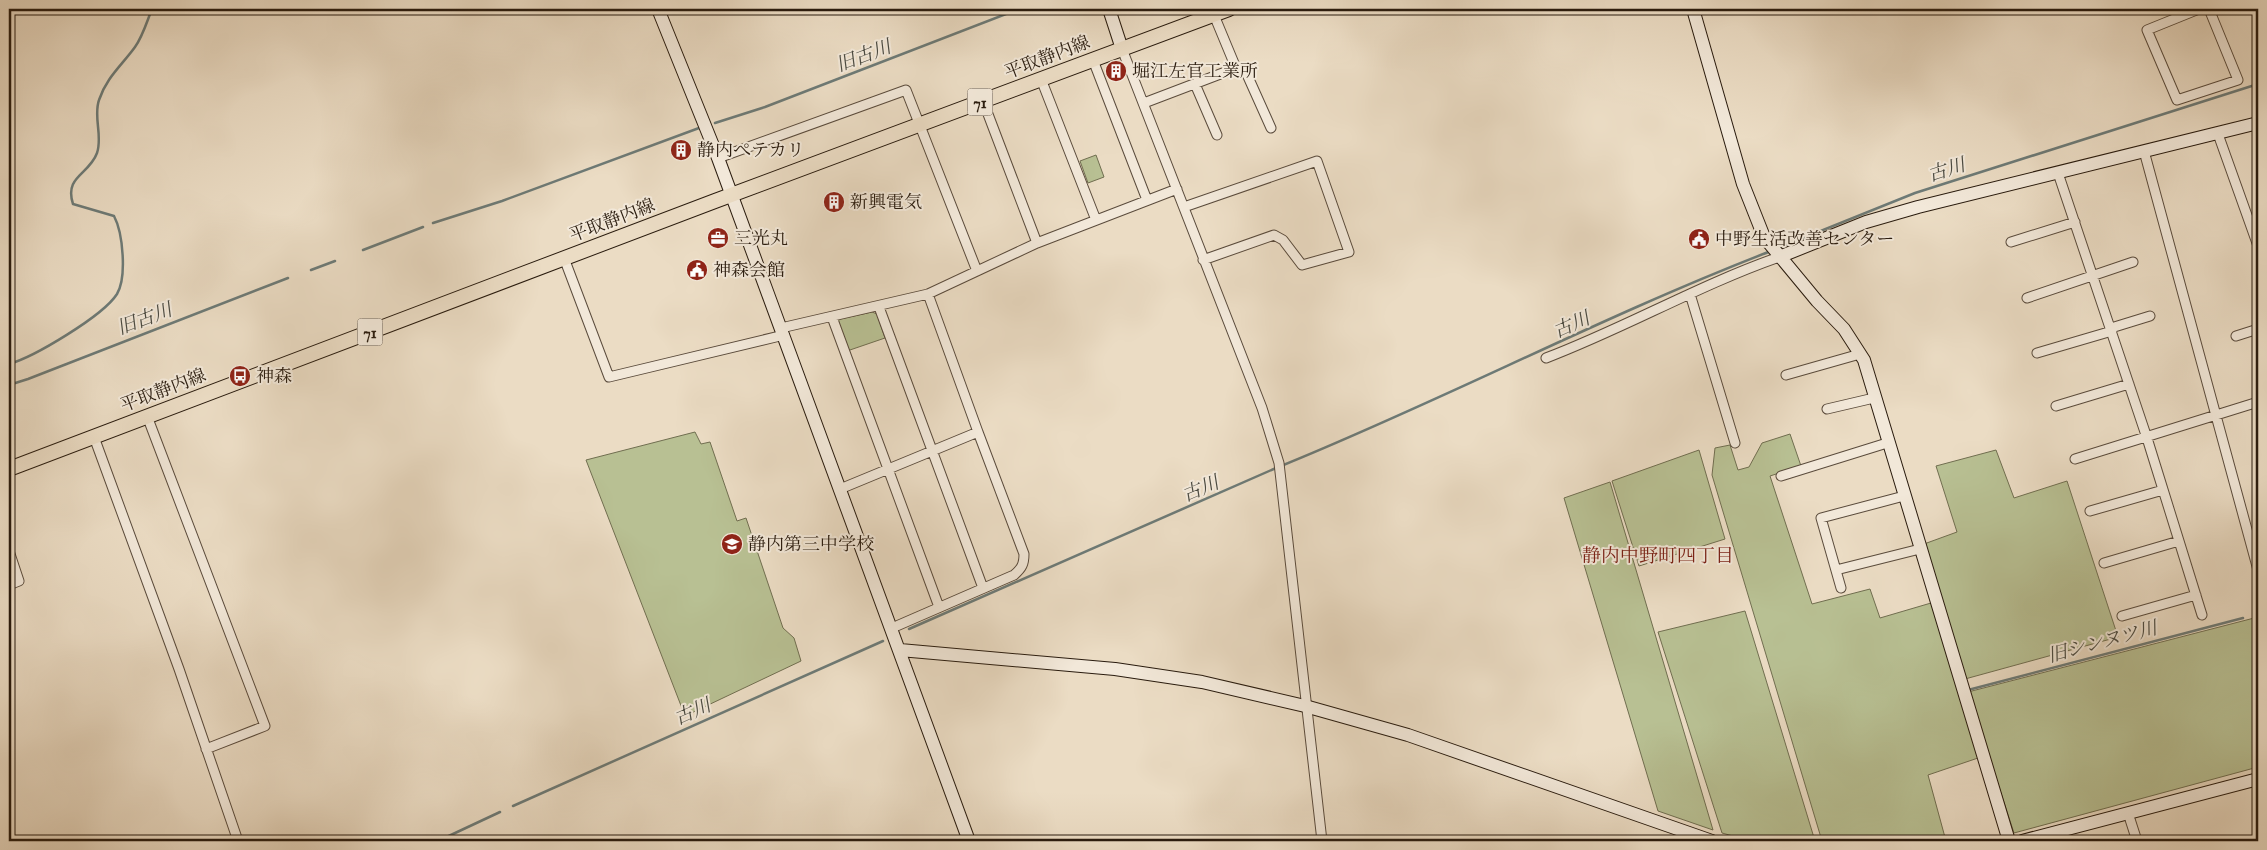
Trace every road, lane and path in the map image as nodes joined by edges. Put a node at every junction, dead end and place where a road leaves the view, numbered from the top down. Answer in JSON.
{"nodes":[{"id":1,"x":658,"y":9,"type":"edge"},
{"id":2,"x":1109,"y":9,"type":"edge"},
{"id":3,"x":1230,"y":9,"type":"edge"},
{"id":4,"x":1693,"y":9,"type":"edge"},
{"id":5,"x":2199,"y":9,"type":"edge"},
{"id":6,"x":2210,"y":9,"type":"edge"},
{"id":7,"x":1214,"y":14,"type":"junction"},
{"id":8,"x":1122,"y":49,"type":"junction"},
{"id":9,"x":1093,"y":60,"type":"junction"},
{"id":10,"x":1236,"y":68,"type":"junction"},
{"id":11,"x":1041,"y":79,"type":"junction"},
{"id":12,"x":1195,"y":84,"type":"junction"},
{"id":13,"x":983,"y":101,"type":"junction"},
{"id":14,"x":1144,"y":103,"type":"junction"},
{"id":15,"x":2258,"y":123,"type":"edge"},
{"id":16,"x":920,"y":124,"type":"junction"},
{"id":17,"x":1271,"y":128,"type":"dead end"},
{"id":18,"x":2218,"y":134,"type":"junction"},
{"id":19,"x":1217,"y":135,"type":"dead end"},
{"id":20,"x":2144,"y":151,"type":"junction"},
{"id":21,"x":718,"y":158,"type":"junction"},
{"id":22,"x":2058,"y":172,"type":"junction"},
{"id":23,"x":1178,"y":189,"type":"junction"},
{"id":24,"x":731,"y":195,"type":"junction"},
{"id":25,"x":1147,"y":200,"type":"junction"},
{"id":26,"x":1184,"y":207,"type":"junction"},
{"id":27,"x":1096,"y":220,"type":"junction"},
{"id":28,"x":2075,"y":222,"type":"junction"},
{"id":29,"x":2011,"y":242,"type":"dead end"},
{"id":30,"x":1037,"y":243,"type":"junction"},
{"id":31,"x":2258,"y":246,"type":"edge"},
{"id":32,"x":1779,"y":257,"type":"junction"},
{"id":33,"x":564,"y":258,"type":"junction"},
{"id":34,"x":1204,"y":260,"type":"junction"},
{"id":35,"x":2133,"y":262,"type":"dead end"},
{"id":36,"x":977,"y":271,"type":"junction"},
{"id":37,"x":2093,"y":276,"type":"junction"},
{"id":38,"x":928,"y":294,"type":"junction"},
{"id":39,"x":1690,"y":294,"type":"junction"},
{"id":40,"x":2027,"y":298,"type":"dead end"},
{"id":41,"x":879,"y":307,"type":"junction"},
{"id":42,"x":2150,"y":316,"type":"dead end"},
{"id":43,"x":832,"y":317,"type":"junction"},
{"id":44,"x":2111,"y":330,"type":"junction"},
{"id":45,"x":2258,"y":330,"type":"edge"},
{"id":46,"x":782,"y":332,"type":"junction"},
{"id":47,"x":2236,"y":336,"type":"dead end"},
{"id":48,"x":2037,"y":353,"type":"dead end"},
{"id":49,"x":1860,"y":354,"type":"junction"},
{"id":50,"x":1546,"y":358,"type":"dead end"},
{"id":51,"x":1786,"y":375,"type":"dead end"},
{"id":52,"x":2129,"y":384,"type":"junction"},
{"id":53,"x":1874,"y":398,"type":"junction"},
{"id":54,"x":2258,"y":402,"type":"edge"},
{"id":55,"x":2056,"y":406,"type":"dead end"},
{"id":56,"x":1827,"y":409,"type":"dead end"},
{"id":57,"x":147,"y":416,"type":"junction"},
{"id":58,"x":2216,"y":416,"type":"junction"},
{"id":59,"x":978,"y":432,"type":"junction"},
{"id":60,"x":94,"y":437,"type":"junction"},
{"id":61,"x":2147,"y":438,"type":"junction"},
{"id":62,"x":1735,"y":443,"type":"dead end"},
{"id":63,"x":1887,"y":444,"type":"junction"},
{"id":64,"x":933,"y":450,"type":"junction"},
{"id":65,"x":2075,"y":460,"type":"dead end"},
{"id":66,"x":888,"y":469,"type":"junction"},
{"id":67,"x":9,"y":470,"type":"edge"},
{"id":68,"x":1781,"y":476,"type":"dead end"},
{"id":69,"x":840,"y":489,"type":"junction"},
{"id":70,"x":2163,"y":490,"type":"junction"},
{"id":71,"x":1904,"y":496,"type":"junction"},
{"id":72,"x":2090,"y":511,"type":"dead end"},
{"id":73,"x":2179,"y":541,"type":"junction"},
{"id":74,"x":1920,"y":549,"type":"junction"},
{"id":75,"x":9,"y":551,"type":"edge"},
{"id":76,"x":2104,"y":563,"type":"dead end"},
{"id":77,"x":1836,"y":570,"type":"junction"},
{"id":78,"x":2258,"y":570,"type":"edge"},
{"id":79,"x":9,"y":585,"type":"edge"},
{"id":80,"x":983,"y":588,"type":"junction"},
{"id":81,"x":1841,"y":588,"type":"dead end"},
{"id":82,"x":2196,"y":595,"type":"junction"},
{"id":83,"x":939,"y":606,"type":"junction"},
{"id":84,"x":2202,"y":615,"type":"dead end"},
{"id":85,"x":2122,"y":616,"type":"dead end"},
{"id":86,"x":892,"y":628,"type":"junction"},
{"id":87,"x":900,"y":650,"type":"junction"},
{"id":88,"x":1305,"y":706,"type":"junction"},
{"id":89,"x":206,"y":749,"type":"junction"},
{"id":90,"x":2258,"y":779,"type":"edge"},
{"id":91,"x":2128,"y":813,"type":"junction"},
{"id":92,"x":238,"y":841,"type":"edge"},
{"id":93,"x":969,"y":841,"type":"edge"},
{"id":94,"x":1322,"y":841,"type":"edge"},
{"id":95,"x":1712,"y":841,"type":"edge"},
{"id":96,"x":2009,"y":841,"type":"edge"},
{"id":97,"x":2022,"y":841,"type":"edge"},
{"id":98,"x":2137,"y":841,"type":"edge"}],
"edges":[{"from":1,"to":21,"type":"street"},
{"from":2,"to":8,"type":"street"},
{"from":3,"to":7,"type":"main road","name":"平取静内線","number":"71"},
{"from":4,"to":32,"type":"street"},
{"from":5,"to":6,"type":"street"},
{"from":7,"to":8,"type":"main road","name":"平取静内線","number":"71"},
{"from":7,"to":10,"type":"street"},
{"from":8,"to":9,"type":"main road","name":"平取静内線","number":"71"},
{"from":8,"to":14,"type":"street"},
{"from":9,"to":11,"type":"main road","name":"平取静内線","number":"71"},
{"from":9,"to":25,"type":"street"},
{"from":10,"to":12,"type":"street"},
{"from":10,"to":17,"type":"street"},
{"from":11,"to":13,"type":"main road","name":"平取静内線","number":"71"},
{"from":11,"to":27,"type":"street"},
{"from":12,"to":14,"type":"street"},
{"from":12,"to":19,"type":"street"},
{"from":13,"to":16,"type":"main road","name":"平取静内線","number":"71"},
{"from":13,"to":30,"type":"street"},
{"from":14,"to":23,"type":"street"},
{"from":15,"to":18,"type":"street"},
{"from":16,"to":21,"type":"street"},
{"from":16,"to":24,"type":"main road","name":"平取静内線","number":"71"},
{"from":16,"to":36,"type":"street"},
{"from":18,"to":20,"type":"street"},
{"from":18,"to":31,"type":"street"},
{"from":20,"to":22,"type":"street"},
{"from":20,"to":58,"type":"street"},
{"from":21,"to":24,"type":"street"},
{"from":22,"to":28,"type":"street"},
{"from":22,"to":32,"type":"street"},
{"from":23,"to":25,"type":"street"},
{"from":23,"to":26,"type":"street"},
{"from":24,"to":33,"type":"main road","name":"平取静内線","number":"71"},
{"from":24,"to":46,"type":"street"},
{"from":25,"to":27,"type":"street"},
{"from":26,"to":34,"type":"street"},
{"from":26,"to":34,"type":"street"},
{"from":27,"to":30,"type":"street"},
{"from":28,"to":29,"type":"street"},
{"from":28,"to":37,"type":"street"},
{"from":30,"to":36,"type":"street"},
{"from":32,"to":39,"type":"street"},
{"from":32,"to":49,"type":"street"},
{"from":33,"to":46,"type":"street"},
{"from":33,"to":57,"type":"main road","name":"平取静内線","number":"71"},
{"from":34,"to":88,"type":"street"},
{"from":35,"to":37,"type":"street"},
{"from":36,"to":38,"type":"street"},
{"from":37,"to":40,"type":"street"},
{"from":37,"to":44,"type":"street"},
{"from":38,"to":41,"type":"street"},
{"from":38,"to":59,"type":"street"},
{"from":39,"to":50,"type":"street"},
{"from":39,"to":62,"type":"street"},
{"from":41,"to":43,"type":"street"},
{"from":41,"to":64,"type":"street"},
{"from":42,"to":44,"type":"street"},
{"from":43,"to":46,"type":"street"},
{"from":43,"to":66,"type":"street"},
{"from":44,"to":48,"type":"street"},
{"from":44,"to":52,"type":"street"},
{"from":45,"to":47,"type":"street"},
{"from":46,"to":69,"type":"street"},
{"from":49,"to":51,"type":"street"},
{"from":49,"to":53,"type":"street"},
{"from":52,"to":55,"type":"street"},
{"from":52,"to":61,"type":"street"},
{"from":53,"to":56,"type":"street"},
{"from":53,"to":63,"type":"street"},
{"from":54,"to":58,"type":"street"},
{"from":57,"to":60,"type":"main road","name":"平取静内線","number":"71"},
{"from":57,"to":89,"type":"street"},
{"from":58,"to":61,"type":"street"},
{"from":58,"to":78,"type":"street"},
{"from":59,"to":64,"type":"street"},
{"from":59,"to":80,"type":"street"},
{"from":60,"to":67,"type":"main road","name":"平取静内線","number":"71"},
{"from":60,"to":89,"type":"street"},
{"from":61,"to":65,"type":"street"},
{"from":61,"to":70,"type":"street"},
{"from":63,"to":68,"type":"street"},
{"from":63,"to":71,"type":"street"},
{"from":64,"to":66,"type":"street"},
{"from":64,"to":80,"type":"street"},
{"from":66,"to":69,"type":"street"},
{"from":66,"to":83,"type":"street"},
{"from":69,"to":86,"type":"street"},
{"from":70,"to":72,"type":"street"},
{"from":70,"to":73,"type":"street"},
{"from":71,"to":74,"type":"street"},
{"from":71,"to":77,"type":"street"},
{"from":73,"to":76,"type":"street"},
{"from":73,"to":82,"type":"street"},
{"from":74,"to":77,"type":"street"},
{"from":74,"to":96,"type":"street"},
{"from":75,"to":79,"type":"street"},
{"from":77,"to":81,"type":"street"},
{"from":80,"to":83,"type":"street"},
{"from":82,"to":84,"type":"street"},
{"from":82,"to":85,"type":"street"},
{"from":83,"to":86,"type":"street"},
{"from":86,"to":87,"type":"street"},
{"from":87,"to":88,"type":"street"},
{"from":87,"to":93,"type":"street"},
{"from":88,"to":94,"type":"street"},
{"from":88,"to":95,"type":"street"},
{"from":89,"to":92,"type":"street"},
{"from":90,"to":91,"type":"street"},
{"from":91,"to":97,"type":"street"},
{"from":91,"to":98,"type":"street"}]}
